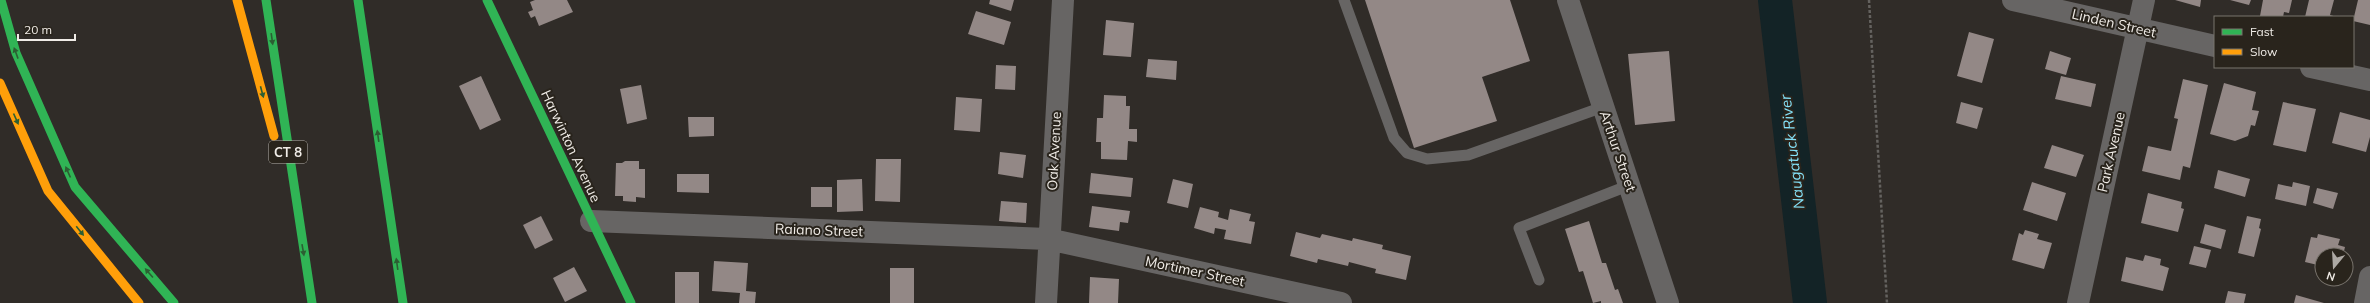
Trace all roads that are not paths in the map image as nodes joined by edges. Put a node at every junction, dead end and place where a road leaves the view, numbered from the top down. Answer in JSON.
{"nodes":[{"id":1,"x":1,"y":0,"type":"edge"},
{"id":2,"x":237,"y":0,"type":"edge"},
{"id":3,"x":266,"y":0,"type":"edge"},
{"id":4,"x":358,"y":0,"type":"edge"},
{"id":5,"x":487,"y":0,"type":"edge"},
{"id":6,"x":1063,"y":0,"type":"edge"},
{"id":7,"x":1344,"y":0,"type":"edge"},
{"id":8,"x":1568,"y":0,"type":"edge"},
{"id":9,"x":2013,"y":0,"type":"edge"},
{"id":10,"x":2144,"y":0,"type":"edge"},
{"id":11,"x":2138,"y":29,"type":"junction"},
{"id":12,"x":2214,"y":46,"type":"edge"},
{"id":13,"x":2316,"y":68,"type":"edge"},
{"id":14,"x":2370,"y":80,"type":"edge"},
{"id":15,"x":0,"y":83,"type":"edge"},
{"id":16,"x":1603,"y":107,"type":"junction"},
{"id":17,"x":276,"y":143,"type":"dead end"},
{"id":18,"x":282,"y":165,"type":"dead end"},
{"id":19,"x":1630,"y":185,"type":"junction"},
{"id":20,"x":590,"y":221,"type":"junction"},
{"id":21,"x":300,"y":233,"type":"junction"},
{"id":22,"x":1048,"y":239,"type":"junction"},
{"id":23,"x":2370,"y":277,"type":"edge"},
{"id":24,"x":1539,"y":280,"type":"dead end"},
{"id":25,"x":139,"y":303,"type":"edge"},
{"id":26,"x":174,"y":303,"type":"edge"},
{"id":27,"x":312,"y":303,"type":"edge"},
{"id":28,"x":402,"y":303,"type":"edge"},
{"id":29,"x":631,"y":303,"type":"edge"},
{"id":30,"x":1046,"y":303,"type":"edge"},
{"id":31,"x":1341,"y":303,"type":"edge"},
{"id":32,"x":1668,"y":303,"type":"edge"},
{"id":33,"x":2078,"y":303,"type":"edge"},
{"id":34,"x":2365,"y":303,"type":"edge"}],
"edges":[{"from":26,"to":1,"type":"main road","one_way":true},
{"from":2,"to":17,"type":"main road","one_way":true},
{"from":3,"to":21,"type":"main road","number":"CT 8","one_way":true},
{"from":28,"to":4,"type":"main road","one_way":true},
{"from":5,"to":20,"type":"main road","name":"Harwinton Avenue"},
{"from":6,"to":22,"type":"street","name":"Oak Avenue"},
{"from":7,"to":16,"type":"lane"},
{"from":8,"to":16,"type":"street","name":"Arthur Street"},
{"from":9,"to":11,"type":"street","name":"Linden Street"},
{"from":10,"to":11,"type":"street","name":"Park Avenue"},
{"from":11,"to":12,"type":"street","name":"Linden Street"},
{"from":11,"to":33,"type":"street","name":"Park Avenue"},
{"from":13,"to":14,"type":"street"},
{"from":15,"to":25,"type":"main road","one_way":true},
{"from":16,"to":19,"type":"street","name":"Arthur Street"},
{"from":18,"to":21,"type":"main road"},
{"from":19,"to":24,"type":"lane"},
{"from":19,"to":32,"type":"street","name":"Arthur Street"},
{"from":20,"to":22,"type":"street","name":"Raiano Street"},
{"from":20,"to":29,"type":"main road","name":"Harwinton Avenue"},
{"from":21,"to":27,"type":"main road","number":"CT 8","one_way":true},
{"from":22,"to":30,"type":"street","name":"Oak Avenue"},
{"from":22,"to":31,"type":"street","name":"Mortimer Street"},
{"from":23,"to":34,"type":"street"}]}
